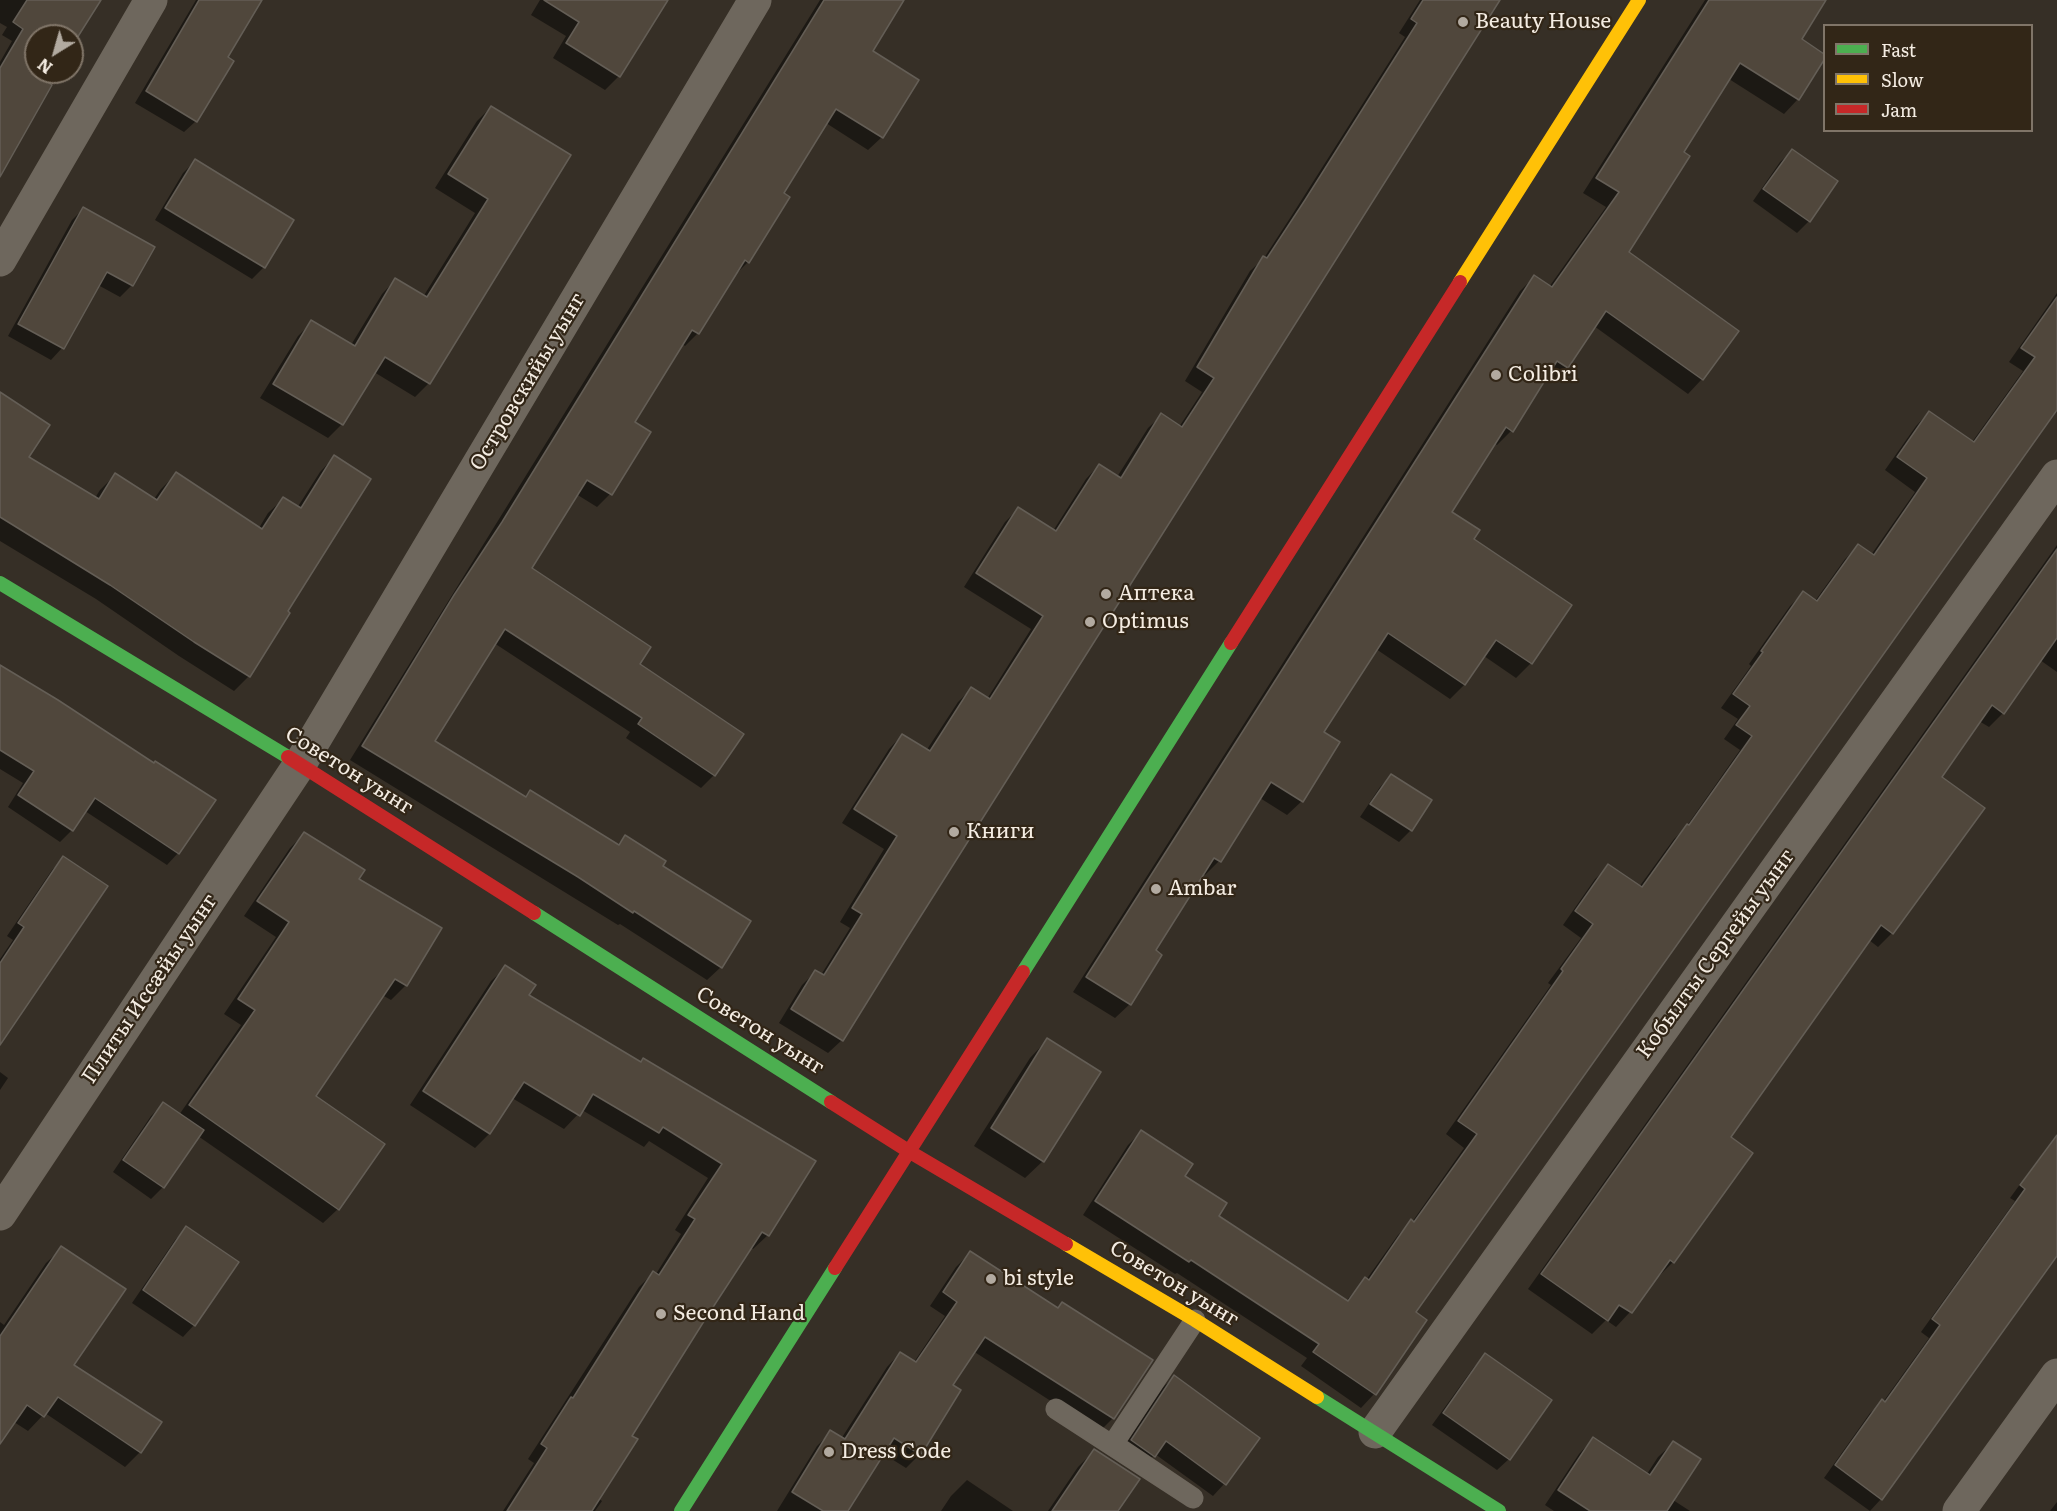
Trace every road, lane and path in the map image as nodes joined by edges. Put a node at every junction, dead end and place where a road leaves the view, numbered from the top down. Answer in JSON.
{"nodes":[{"id":1,"x":151,"y":0,"type":"edge"},
{"id":2,"x":755,"y":0,"type":"edge"},
{"id":3,"x":1639,"y":0,"type":"edge"},
{"id":4,"x":0,"y":260,"type":"edge"},
{"id":5,"x":2057,"y":476,"type":"edge"},
{"id":6,"x":0,"y":583,"type":"edge"},
{"id":7,"x":300,"y":764,"type":"junction"},
{"id":8,"x":910,"y":1152,"type":"junction"},
{"id":9,"x":0,"y":1215,"type":"edge"},
{"id":10,"x":1196,"y":1320,"type":"junction"},
{"id":11,"x":2057,"y":1375,"type":"edge"},
{"id":12,"x":1056,"y":1409,"type":"dead end"},
{"id":13,"x":1375,"y":1432,"type":"junction"},
{"id":14,"x":681,"y":1511,"type":"edge"},
{"id":15,"x":1500,"y":1511,"type":"edge"},
{"id":16,"x":1959,"y":1511,"type":"edge"}],
"edges":[{"from":1,"to":4,"type":"street"},
{"from":2,"to":7,"type":"street","name":"Островскийы уынг"},
{"from":3,"to":8,"type":"street"},
{"from":5,"to":13,"type":"street","name":"Кобылты Сергейы уынг"},
{"from":6,"to":7,"type":"street","name":"Советон уынг"},
{"from":7,"to":8,"type":"street","name":"Советон уынг"},
{"from":7,"to":9,"type":"street","name":"Плиты Иссæйы уынг"},
{"from":8,"to":10,"type":"street","name":"Советон уынг"},
{"from":8,"to":14,"type":"street"},
{"from":10,"to":12,"type":"lane"},
{"from":10,"to":13,"type":"street","name":"Советон уынг"},
{"from":11,"to":16,"type":"street"},
{"from":13,"to":15,"type":"street","name":"Советон уынг"}]}
